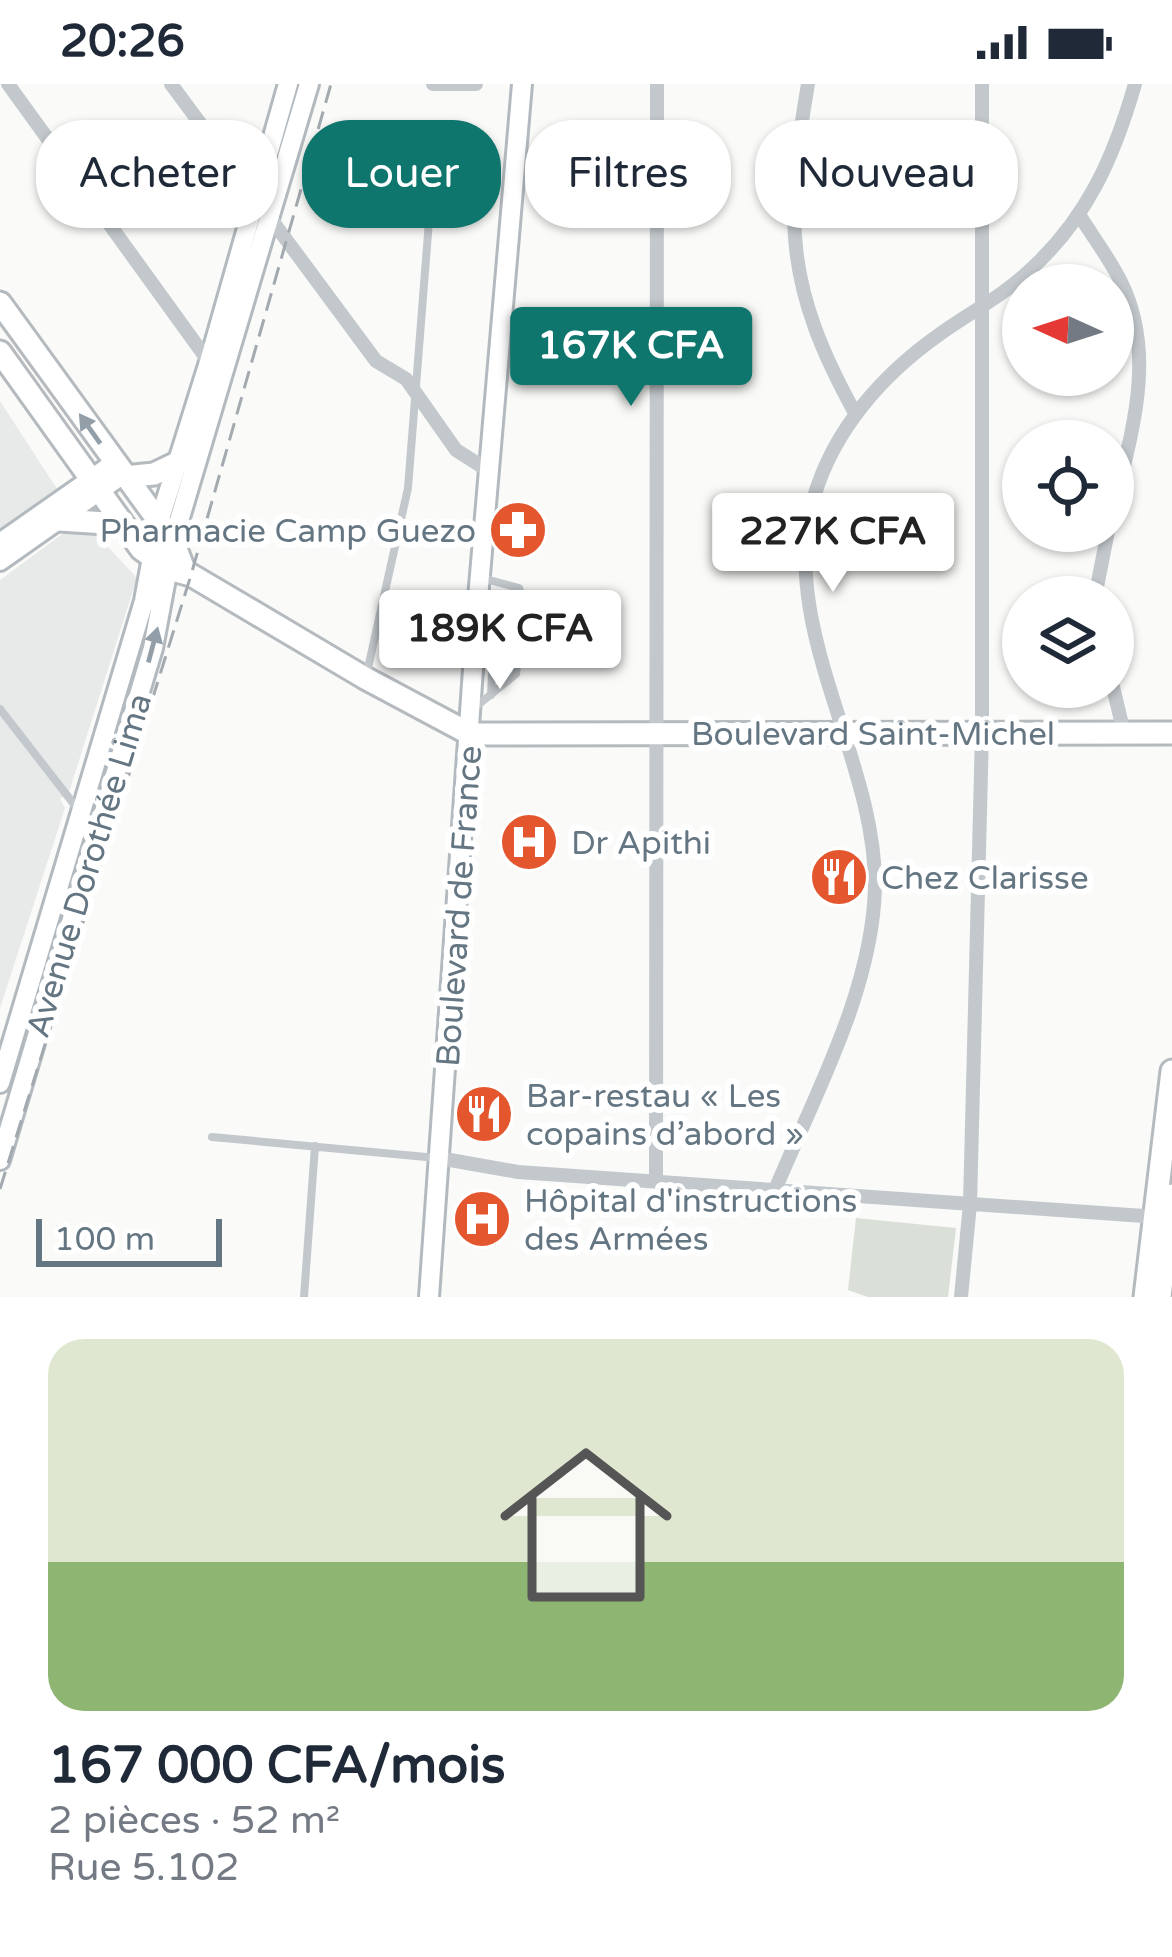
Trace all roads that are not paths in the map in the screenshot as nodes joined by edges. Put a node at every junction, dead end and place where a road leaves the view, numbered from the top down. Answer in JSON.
{"nodes":[{"id":1,"x":8,"y":84,"type":"edge"},
{"id":2,"x":171,"y":84,"type":"edge"},
{"id":3,"x":288,"y":84,"type":"edge"},
{"id":4,"x":309,"y":84,"type":"edge"},
{"id":5,"x":434,"y":84,"type":"edge"},
{"id":6,"x":476,"y":84,"type":"edge"},
{"id":7,"x":522,"y":84,"type":"edge"},
{"id":8,"x":657,"y":84,"type":"edge"},
{"id":9,"x":808,"y":84,"type":"edge"},
{"id":10,"x":982,"y":84,"type":"edge"},
{"id":11,"x":1135,"y":84,"type":"edge"},
{"id":12,"x":197,"y":120,"type":"edge"},
{"id":13,"x":278,"y":120,"type":"edge"},
{"id":14,"x":1080,"y":216,"type":"junction"},
{"id":15,"x":248,"y":228,"type":"edge"},
{"id":16,"x":277,"y":228,"type":"edge"},
{"id":17,"x":428,"y":228,"type":"edge"},
{"id":18,"x":0,"y":303,"type":"edge"},
{"id":19,"x":981,"y":307,"type":"junction"},
{"id":20,"x":0,"y":352,"type":"edge"},
{"id":21,"x":209,"y":362,"type":"junction"},
{"id":22,"x":855,"y":413,"type":"junction"},
{"id":23,"x":1134,"y":426,"type":"edge"},
{"id":24,"x":177,"y":463,"type":"junction"},
{"id":25,"x":489,"y":471,"type":"junction"},
{"id":26,"x":120,"y":472,"type":"junction"},
{"id":27,"x":95,"y":486,"type":"junction"},
{"id":28,"x":58,"y":520,"type":"junction"},
{"id":29,"x":122,"y":524,"type":"junction"},
{"id":30,"x":165,"y":533,"type":"junction"},
{"id":31,"x":0,"y":543,"type":"edge"},
{"id":32,"x":0,"y":560,"type":"edge"},
{"id":33,"x":169,"y":567,"type":"junction"},
{"id":34,"x":480,"y":577,"type":"junction"},
{"id":35,"x":478,"y":598,"type":"junction"},
{"id":36,"x":365,"y":678,"type":"junction"},
{"id":37,"x":491,"y":696,"type":"junction"},
{"id":38,"x":1117,"y":708,"type":"edge"},
{"id":39,"x":0,"y":710,"type":"edge"},
{"id":40,"x":472,"y":710,"type":"junction"},
{"id":41,"x":843,"y":733,"type":"junction"},
{"id":42,"x":982,"y":733,"type":"junction"},
{"id":43,"x":1124,"y":733,"type":"junction"},
{"id":44,"x":1172,"y":733,"type":"edge"},
{"id":45,"x":470,"y":734,"type":"junction"},
{"id":46,"x":654,"y":734,"type":"junction"},
{"id":47,"x":81,"y":813,"type":"junction"},
{"id":48,"x":1172,"y":1071,"type":"edge"},
{"id":49,"x":0,"y":1083,"type":"edge"},
{"id":50,"x":212,"y":1137,"type":"dead end"},
{"id":51,"x":315,"y":1146,"type":"junction"},
{"id":52,"x":439,"y":1158,"type":"junction"},
{"id":53,"x":0,"y":1160,"type":"edge"},
{"id":54,"x":656,"y":1182,"type":"junction"},
{"id":55,"x":775,"y":1190,"type":"junction"},
{"id":56,"x":970,"y":1204,"type":"junction"},
{"id":57,"x":1165,"y":1210,"type":"edge"},
{"id":58,"x":304,"y":1297,"type":"edge"},
{"id":59,"x":429,"y":1297,"type":"edge"},
{"id":60,"x":961,"y":1297,"type":"edge"},
{"id":61,"x":1145,"y":1297,"type":"edge"},
{"id":62,"x":1160,"y":1297,"type":"edge"}],
"edges":[{"from":1,"to":21,"type":"street"},
{"from":2,"to":12,"type":"street"},
{"from":3,"to":13,"type":"main road"},
{"from":4,"to":30,"type":"main road"},
{"from":5,"to":6,"type":"street"},
{"from":7,"to":25,"type":"main road","name":"Boulevard de France"},
{"from":8,"to":46,"type":"street"},
{"from":9,"to":22,"type":"street"},
{"from":10,"to":19,"type":"street"},
{"from":11,"to":14,"type":"street"},
{"from":14,"to":19,"type":"street"},
{"from":14,"to":23,"type":"street"},
{"from":15,"to":21,"type":"main road"},
{"from":16,"to":25,"type":"street"},
{"from":17,"to":36,"type":"lane"},
{"from":26,"to":18,"type":"main road","one_way":true},
{"from":19,"to":22,"type":"street"},
{"from":19,"to":42,"type":"street"},
{"from":20,"to":27,"type":"main road","name":"Boulevard Saint-Michel"},
{"from":21,"to":24,"type":"main road"},
{"from":22,"to":41,"type":"street"},
{"from":24,"to":26,"type":"main road"},
{"from":24,"to":30,"type":"main road"},
{"from":25,"to":34,"type":"main road","name":"Boulevard de France"},
{"from":26,"to":27,"type":"main road"},
{"from":26,"to":30,"type":"main road"},
{"from":27,"to":28,"type":"main road"},
{"from":27,"to":29,"type":"main road","name":"Boulevard Saint-Michel"},
{"from":27,"to":31,"type":"main road"},
{"from":28,"to":29,"type":"main road"},
{"from":28,"to":32,"type":"main road"},
{"from":29,"to":33,"type":"main road","name":"Boulevard Saint-Michel"},
{"from":30,"to":33,"type":"main road"},
{"from":30,"to":33,"type":"main road"},
{"from":33,"to":36,"type":"main road","name":"Boulevard Saint-Michel"},
{"from":33,"to":47,"type":"main road","name":"Avenue Dorothée Lima"},
{"from":53,"to":33,"type":"main road","name":"Avenue Dorothée Lima","one_way":true},
{"from":34,"to":35,"type":"main road","name":"Boulevard de France"},
{"from":34,"to":37,"type":"lane"},
{"from":35,"to":37,"type":"lane"},
{"from":35,"to":40,"type":"main road","name":"Boulevard de France"},
{"from":36,"to":45,"type":"main road","name":"Boulevard Saint-Michel"},
{"from":37,"to":40,"type":"lane"},
{"from":38,"to":43,"type":"street"},
{"from":39,"to":47,"type":"lane"},
{"from":40,"to":45,"type":"main road","name":"Boulevard de France"},
{"from":41,"to":42,"type":"main road","name":"Boulevard Saint-Michel"},
{"from":41,"to":46,"type":"main road","name":"Boulevard Saint-Michel"},
{"from":41,"to":55,"type":"street"},
{"from":42,"to":43,"type":"main road","name":"Boulevard Saint-Michel"},
{"from":42,"to":56,"type":"street"},
{"from":43,"to":44,"type":"main road","name":"Boulevard Saint-Michel"},
{"from":45,"to":46,"type":"main road","name":"Boulevard Saint-Michel"},
{"from":45,"to":52,"type":"main road","name":"Boulevard de France"},
{"from":46,"to":54,"type":"street"},
{"from":47,"to":49,"type":"main road","name":"Avenue Dorothée Lima"},
{"from":48,"to":57,"type":"main road"},
{"from":50,"to":51,"type":"lane"},
{"from":51,"to":52,"type":"lane"},
{"from":51,"to":58,"type":"lane"},
{"from":52,"to":54,"type":"street"},
{"from":52,"to":59,"type":"main road","name":"Boulevard de France"},
{"from":54,"to":55,"type":"street"},
{"from":55,"to":56,"type":"street"},
{"from":56,"to":57,"type":"street"},
{"from":56,"to":60,"type":"street"},
{"from":57,"to":61,"type":"main road"},
{"from":57,"to":62,"type":"main road"}]}
